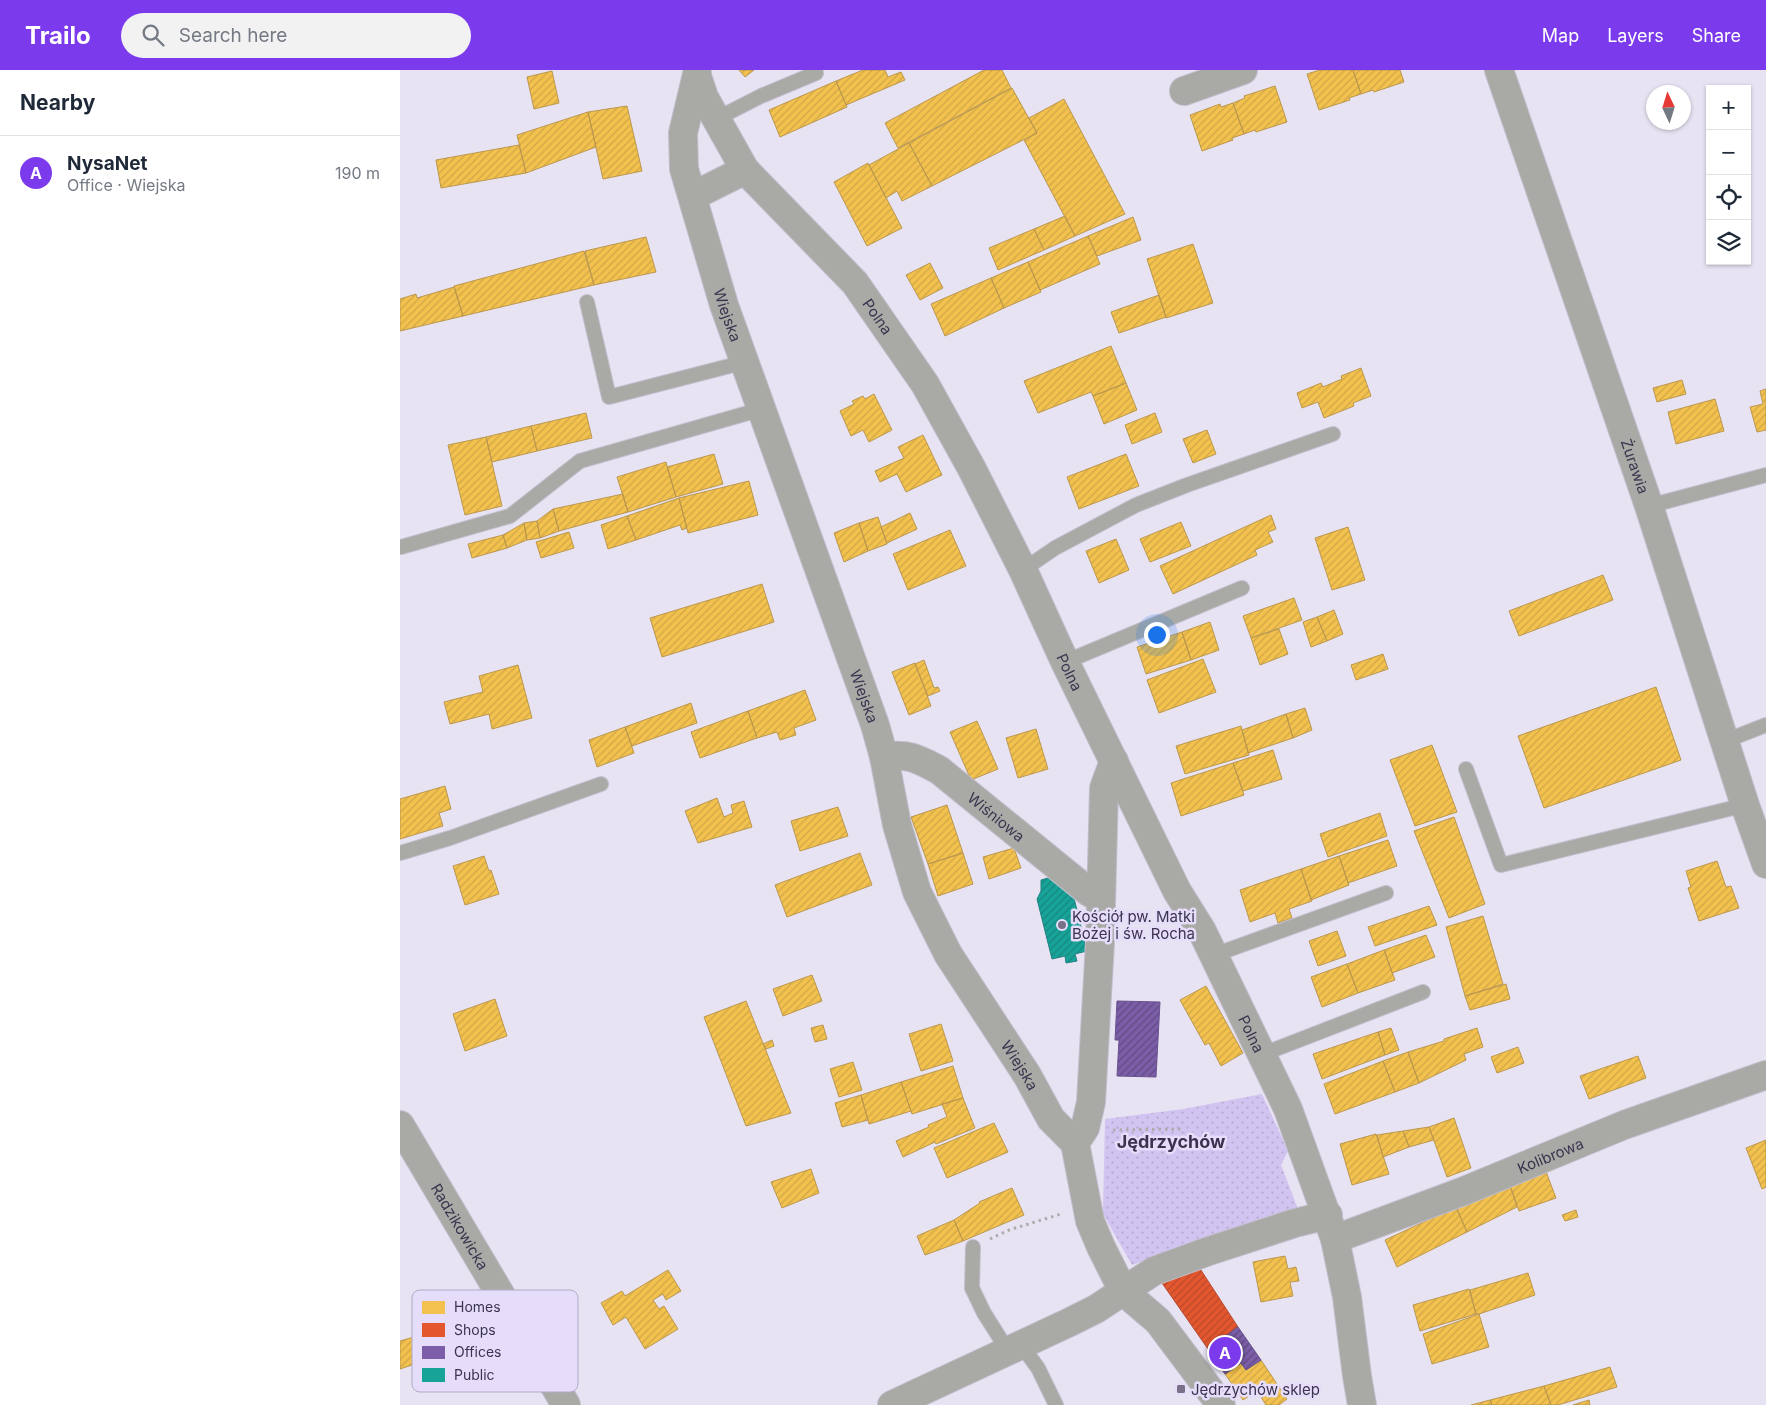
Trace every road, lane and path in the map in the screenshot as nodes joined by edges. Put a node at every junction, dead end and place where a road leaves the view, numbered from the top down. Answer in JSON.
{"nodes":[{"id":1,"x":1243,"y":70,"type":"edge"},
{"id":2,"x":1499,"y":70,"type":"edge"},
{"id":3,"x":697,"y":73,"type":"edge"},
{"id":4,"x":816,"y":73,"type":"dead end"},
{"id":5,"x":1184,"y":91,"type":"dead end"},
{"id":6,"x":716,"y":120,"type":"junction"},
{"id":7,"x":746,"y":170,"type":"junction"},
{"id":8,"x":693,"y":196,"type":"junction"},
{"id":9,"x":587,"y":302,"type":"dead end"},
{"id":10,"x":745,"y":362,"type":"junction"},
{"id":11,"x":762,"y":409,"type":"junction"},
{"id":12,"x":1333,"y":434,"type":"dead end"},
{"id":13,"x":1766,"y":475,"type":"edge"},
{"id":14,"x":1649,"y":506,"type":"junction"},
{"id":15,"x":401,"y":547,"type":"edge"},
{"id":16,"x":1023,"y":570,"type":"junction"},
{"id":17,"x":1242,"y":588,"type":"dead end"},
{"id":18,"x":1065,"y":662,"type":"junction"},
{"id":19,"x":1766,"y":725,"type":"edge"},
{"id":20,"x":1725,"y":741,"type":"junction"},
{"id":21,"x":884,"y":757,"type":"junction"},
{"id":22,"x":1114,"y":762,"type":"junction"},
{"id":23,"x":1466,"y":769,"type":"dead end"},
{"id":24,"x":601,"y":784,"type":"dead end"},
{"id":25,"x":1744,"y":805,"type":"junction"},
{"id":26,"x":400,"y":853,"type":"edge"},
{"id":27,"x":1766,"y":864,"type":"edge"},
{"id":28,"x":1386,"y":893,"type":"dead end"},
{"id":29,"x":1101,"y":899,"type":"junction"},
{"id":30,"x":1214,"y":955,"type":"junction"},
{"id":31,"x":1423,"y":992,"type":"dead end"},
{"id":32,"x":1263,"y":1054,"type":"junction"},
{"id":33,"x":1766,"y":1075,"type":"edge"},
{"id":34,"x":400,"y":1125,"type":"edge"},
{"id":35,"x":1182,"y":1129,"type":"dead end"},
{"id":36,"x":1080,"y":1135,"type":"junction"},
{"id":37,"x":1087,"y":1206,"type":"junction"},
{"id":38,"x":1332,"y":1227,"type":"junction"},
{"id":39,"x":973,"y":1247,"type":"joint"},
{"id":40,"x":498,"y":1290,"type":"edge"},
{"id":41,"x":1123,"y":1291,"type":"junction"},
{"id":42,"x":1014,"y":1348,"type":"junction"},
{"id":43,"x":558,"y":1392,"type":"edge"},
{"id":44,"x":566,"y":1405,"type":"edge"},
{"id":45,"x":892,"y":1405,"type":"edge"},
{"id":46,"x":1056,"y":1405,"type":"edge"},
{"id":47,"x":1221,"y":1405,"type":"edge"},
{"id":48,"x":1362,"y":1405,"type":"edge"}],
"edges":[{"from":1,"to":5,"type":"street"},
{"from":2,"to":14,"type":"street","name":"Żurawia"},
{"from":3,"to":6,"type":"street","name":"Polna"},
{"from":3,"to":8,"type":"street","name":"Wiejska"},
{"from":4,"to":6,"type":"lane"},
{"from":6,"to":7,"type":"street","name":"Polna"},
{"from":7,"to":8,"type":"street"},
{"from":7,"to":16,"type":"street","name":"Polna"},
{"from":8,"to":10,"type":"street","name":"Wiejska"},
{"from":9,"to":10,"type":"lane"},
{"from":10,"to":11,"type":"street","name":"Wiejska"},
{"from":11,"to":15,"type":"lane"},
{"from":11,"to":21,"type":"street","name":"Wiejska"},
{"from":12,"to":16,"type":"lane"},
{"from":13,"to":14,"type":"lane"},
{"from":14,"to":20,"type":"street","name":"Żurawia"},
{"from":16,"to":18,"type":"street","name":"Polna"},
{"from":17,"to":18,"type":"lane"},
{"from":18,"to":22,"type":"street","name":"Polna"},
{"from":19,"to":20,"type":"lane"},
{"from":20,"to":25,"type":"street","name":"Żurawia"},
{"from":21,"to":29,"type":"street","name":"Wiśniowa"},
{"from":21,"to":36,"type":"street","name":"Wiejska"},
{"from":22,"to":29,"type":"street"},
{"from":22,"to":30,"type":"street","name":"Polna"},
{"from":23,"to":25,"type":"lane"},
{"from":24,"to":26,"type":"lane"},
{"from":25,"to":27,"type":"street","name":"Żurawia"},
{"from":28,"to":30,"type":"lane"},
{"from":29,"to":36,"type":"street"},
{"from":30,"to":32,"type":"street","name":"Polna"},
{"from":31,"to":32,"type":"lane"},
{"from":32,"to":38,"type":"street","name":"Polna"},
{"from":33,"to":38,"type":"street","name":"Kolibrowa"},
{"from":34,"to":40,"type":"street","name":"Radzikowicka"},
{"from":35,"to":36,"type":"path"},
{"from":36,"to":37,"type":"street"},
{"from":37,"to":39,"type":"path"},
{"from":37,"to":41,"type":"street"},
{"from":38,"to":41,"type":"street"},
{"from":38,"to":48,"type":"street","name":"Polna"},
{"from":39,"to":42,"type":"lane"},
{"from":41,"to":42,"type":"street"},
{"from":41,"to":47,"type":"street"},
{"from":42,"to":45,"type":"street"},
{"from":42,"to":46,"type":"lane"},
{"from":43,"to":44,"type":"street","name":"Radzikowicka"}]}
